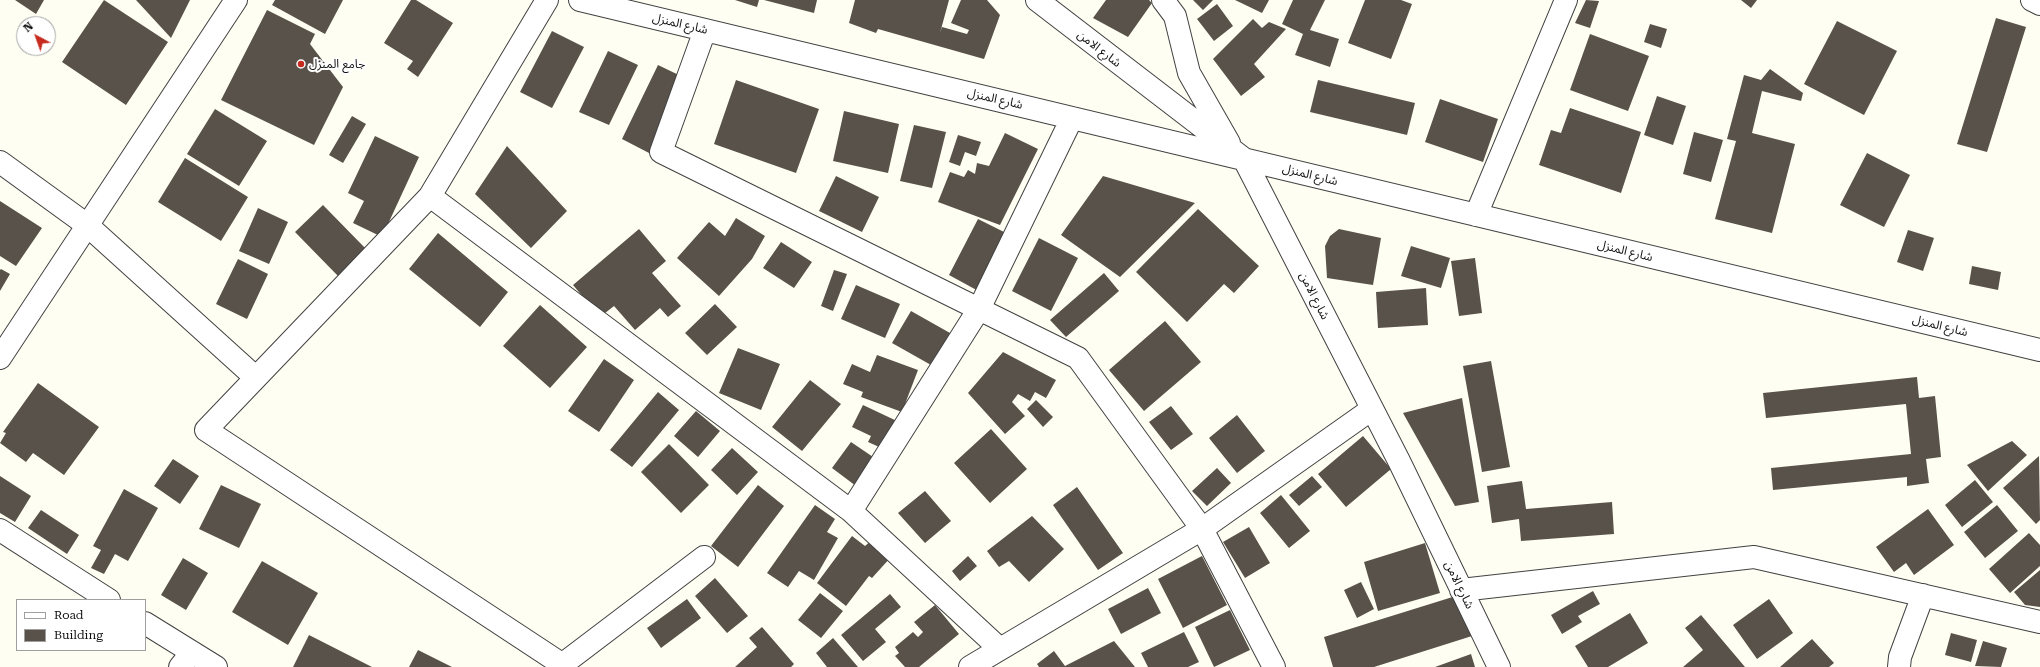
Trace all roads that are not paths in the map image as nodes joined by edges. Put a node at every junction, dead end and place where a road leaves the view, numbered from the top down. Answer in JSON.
{"nodes":[{"id":1,"x":236,"y":0,"type":"edge"},
{"id":2,"x":547,"y":0,"type":"edge"},
{"id":3,"x":580,"y":0,"type":"edge"},
{"id":4,"x":1037,"y":0,"type":"edge"},
{"id":5,"x":1163,"y":0,"type":"edge"},
{"id":6,"x":1566,"y":0,"type":"edge"},
{"id":7,"x":2032,"y":0,"type":"edge"},
{"id":8,"x":2040,"y":4,"type":"edge"},
{"id":9,"x":705,"y":30,"type":"junction"},
{"id":10,"x":1072,"y":118,"type":"junction"},
{"id":11,"x":1238,"y":155,"type":"junction"},
{"id":12,"x":0,"y":162,"type":"edge"},
{"id":13,"x":430,"y":196,"type":"junction"},
{"id":14,"x":1476,"y":215,"type":"junction"},
{"id":15,"x":87,"y":225,"type":"junction"},
{"id":16,"x":979,"y":309,"type":"junction"},
{"id":17,"x":2040,"y":350,"type":"edge"},
{"id":18,"x":0,"y":358,"type":"edge"},
{"id":19,"x":255,"y":377,"type":"junction"},
{"id":20,"x":1372,"y":409,"type":"junction"},
{"id":21,"x":851,"y":511,"type":"junction"},
{"id":22,"x":0,"y":530,"type":"edge"},
{"id":23,"x":1202,"y":530,"type":"junction"},
{"id":24,"x":704,"y":557,"type":"dead end"},
{"id":25,"x":1461,"y":590,"type":"junction"},
{"id":26,"x":1923,"y":595,"type":"junction"},
{"id":27,"x":107,"y":599,"type":"edge"},
{"id":28,"x":2040,"y":622,"type":"edge"},
{"id":29,"x":146,"y":624,"type":"edge"},
{"id":30,"x":1000,"y":649,"type":"junction"},
{"id":31,"x":186,"y":660,"type":"edge"},
{"id":32,"x":563,"y":666,"type":"edge"},
{"id":33,"x":216,"y":667,"type":"edge"},
{"id":34,"x":970,"y":667,"type":"edge"},
{"id":35,"x":1274,"y":667,"type":"edge"},
{"id":36,"x":1499,"y":667,"type":"edge"},
{"id":37,"x":1899,"y":667,"type":"edge"}],
"edges":[{"from":1,"to":15,"type":"street"},
{"from":2,"to":13,"type":"street"},
{"from":3,"to":9,"type":"street","name":"شارع المنزل"},
{"from":4,"to":11,"type":"street","name":"شارع الامن"},
{"from":5,"to":11,"type":"street"},
{"from":6,"to":14,"type":"street"},
{"from":7,"to":8,"type":"street"},
{"from":9,"to":10,"type":"street","name":"شارع المنزل"},
{"from":9,"to":16,"type":"street"},
{"from":10,"to":11,"type":"street","name":"شارع المنزل"},
{"from":10,"to":16,"type":"street"},
{"from":11,"to":14,"type":"street","name":"شارع المنزل"},
{"from":11,"to":20,"type":"street","name":"شارع الامن"},
{"from":12,"to":15,"type":"street"},
{"from":13,"to":19,"type":"street"},
{"from":13,"to":21,"type":"street"},
{"from":14,"to":17,"type":"street","name":"شارع المنزل"},
{"from":15,"to":18,"type":"street"},
{"from":15,"to":19,"type":"street"},
{"from":16,"to":21,"type":"street"},
{"from":16,"to":23,"type":"street"},
{"from":19,"to":32,"type":"street"},
{"from":20,"to":23,"type":"street"},
{"from":20,"to":25,"type":"street","name":"شارع الامن"},
{"from":21,"to":30,"type":"street"},
{"from":22,"to":27,"type":"street"},
{"from":23,"to":30,"type":"street"},
{"from":23,"to":35,"type":"street"},
{"from":24,"to":32,"type":"street"},
{"from":25,"to":26,"type":"street"},
{"from":25,"to":36,"type":"street","name":"شارع الامن"},
{"from":26,"to":28,"type":"street"},
{"from":26,"to":37,"type":"street"},
{"from":29,"to":31,"type":"street"},
{"from":30,"to":34,"type":"street"},
{"from":31,"to":33,"type":"street"}]}
